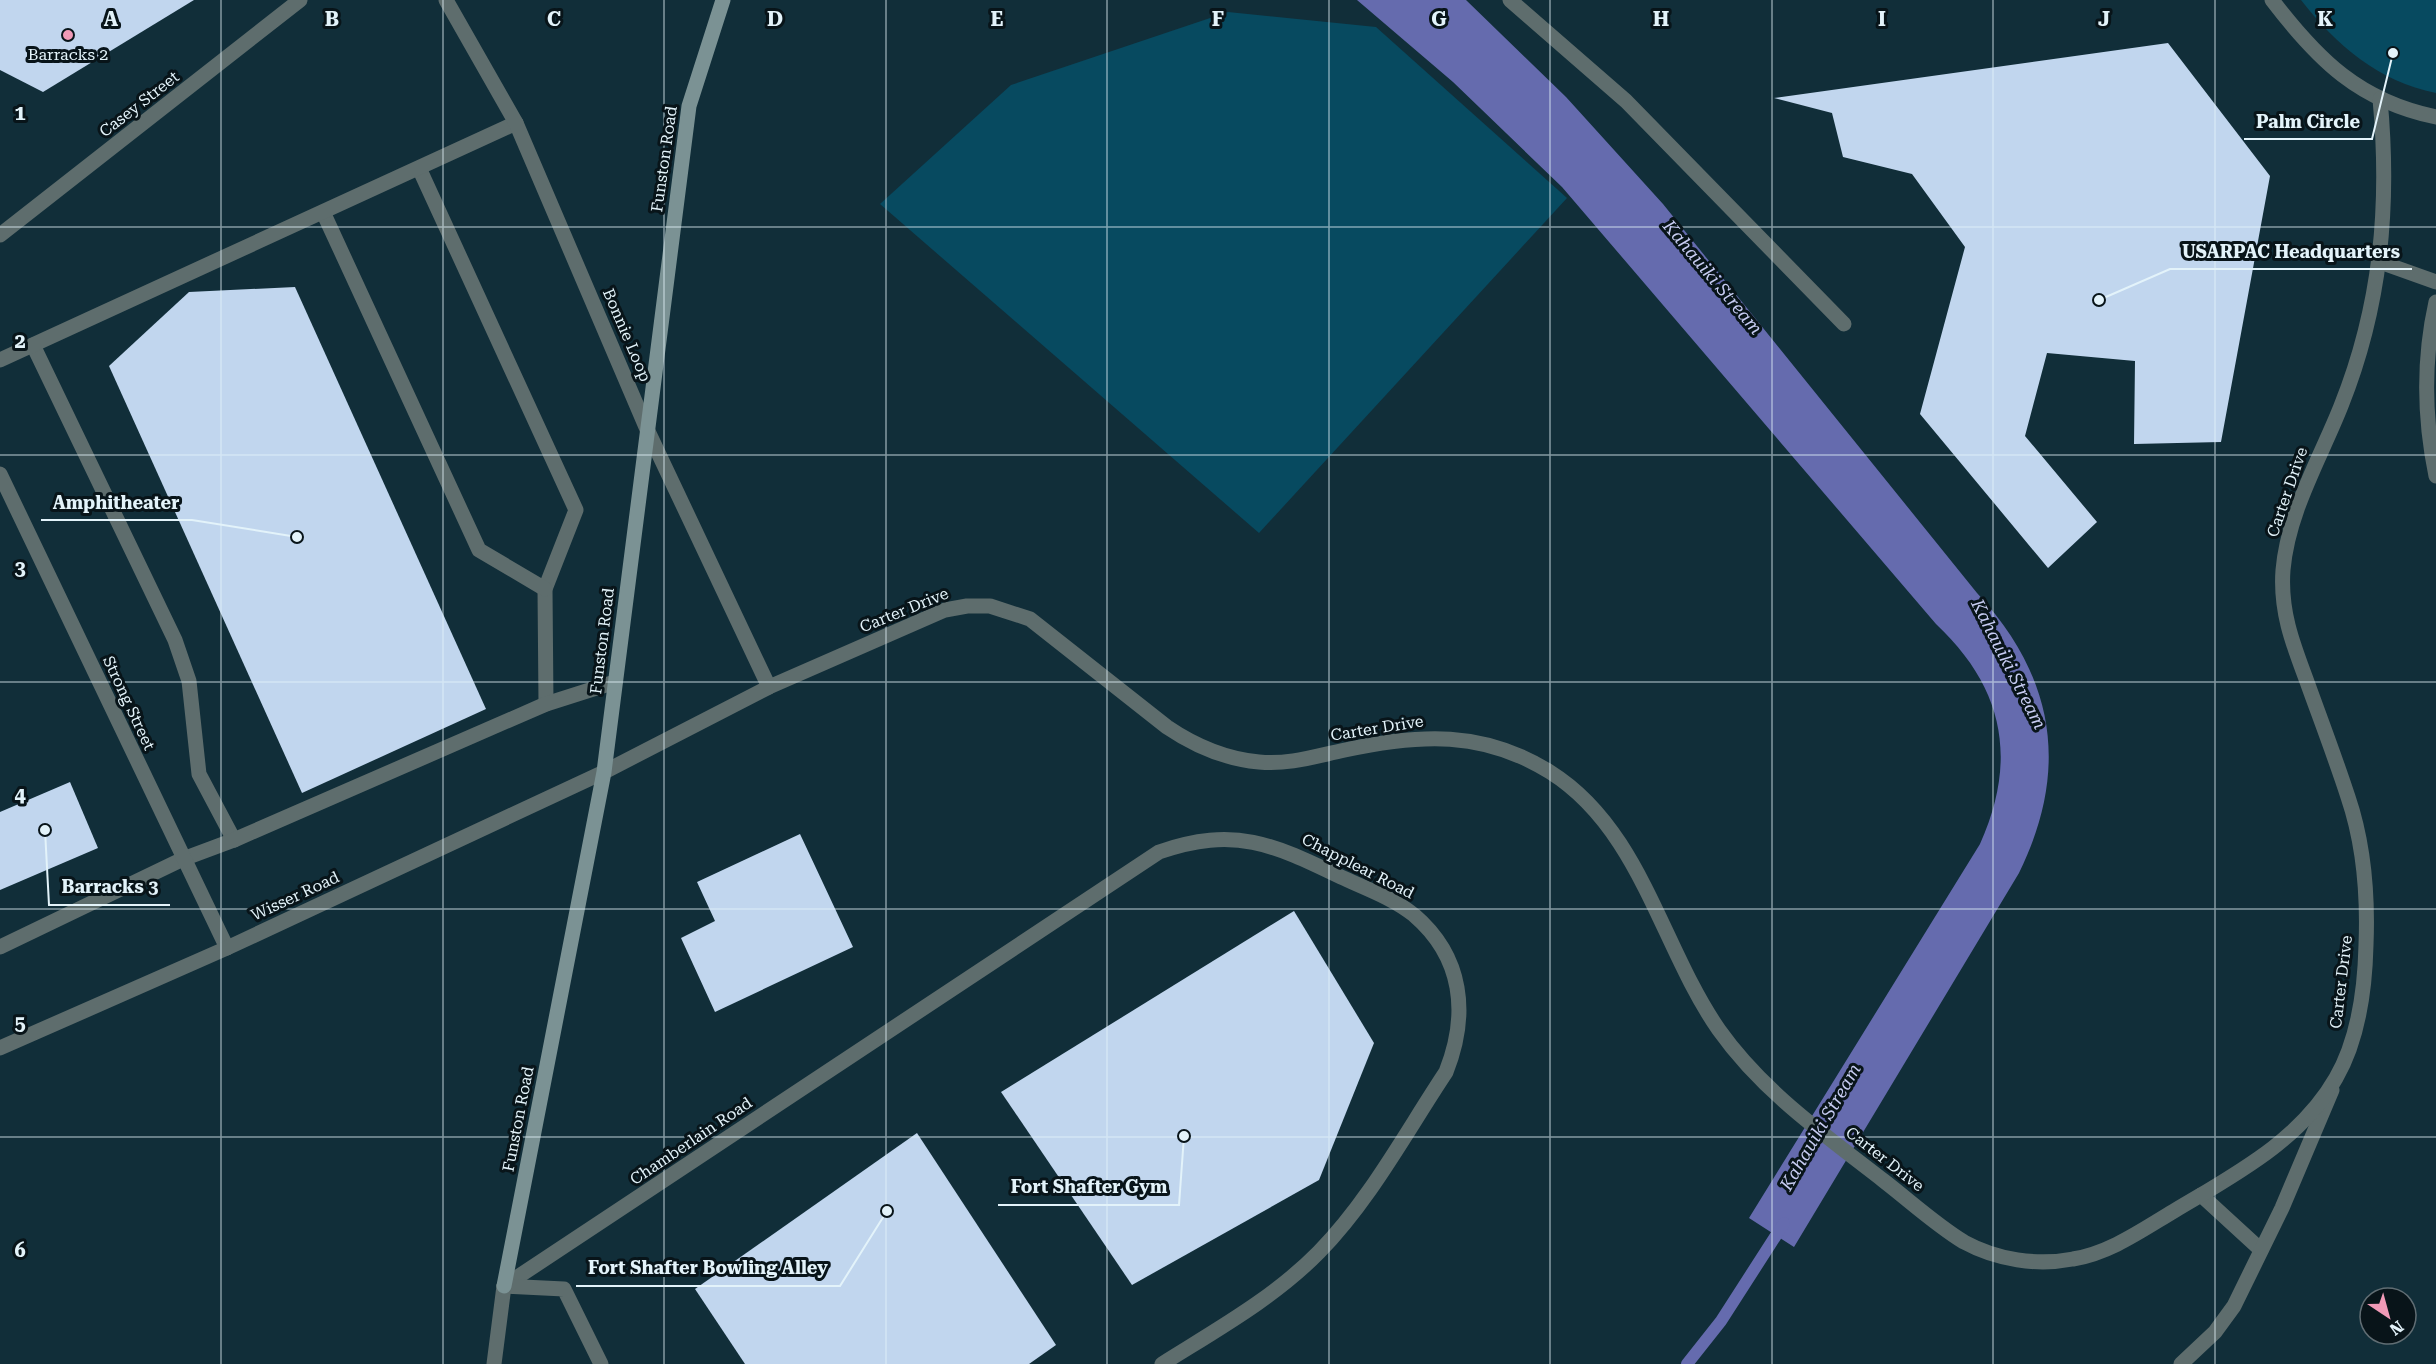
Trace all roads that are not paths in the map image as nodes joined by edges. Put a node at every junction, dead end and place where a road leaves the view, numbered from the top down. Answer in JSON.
{"nodes":[{"id":1,"x":300,"y":0,"type":"edge"},
{"id":2,"x":446,"y":0,"type":"edge"},
{"id":3,"x":723,"y":0,"type":"edge"},
{"id":4,"x":1510,"y":0,"type":"edge"},
{"id":5,"x":2272,"y":0,"type":"edge"},
{"id":6,"x":2380,"y":99,"type":"junction"},
{"id":7,"x":2436,"y":117,"type":"edge"},
{"id":8,"x":516,"y":123,"type":"junction"},
{"id":9,"x":418,"y":168,"type":"junction"},
{"id":10,"x":323,"y":212,"type":"junction"},
{"id":11,"x":0,"y":235,"type":"edge"},
{"id":12,"x":2380,"y":262,"type":"junction"},
{"id":13,"x":2436,"y":282,"type":"edge"},
{"id":14,"x":2436,"y":302,"type":"edge"},
{"id":15,"x":1844,"y":324,"type":"dead end"},
{"id":16,"x":33,"y":345,"type":"junction"},
{"id":17,"x":0,"y":360,"type":"edge"},
{"id":18,"x":646,"y":427,"type":"junction"},
{"id":19,"x":0,"y":474,"type":"edge"},
{"id":20,"x":2436,"y":476,"type":"edge"},
{"id":21,"x":544,"y":589,"type":"junction"},
{"id":22,"x":615,"y":682,"type":"junction"},
{"id":23,"x":769,"y":687,"type":"junction"},
{"id":24,"x":546,"y":704,"type":"junction"},
{"id":25,"x":604,"y":772,"type":"junction"},
{"id":26,"x":234,"y":840,"type":"junction"},
{"id":27,"x":183,"y":859,"type":"junction"},
{"id":28,"x":0,"y":947,"type":"edge"},
{"id":29,"x":228,"y":948,"type":"junction"},
{"id":30,"x":898,"y":1025,"type":"joint"},
{"id":31,"x":0,"y":1048,"type":"edge"},
{"id":32,"x":2337,"y":1076,"type":"junction"},
{"id":33,"x":2201,"y":1195,"type":"junction"},
{"id":34,"x":2261,"y":1250,"type":"junction"},
{"id":35,"x":504,"y":1286,"type":"junction"},
{"id":36,"x":494,"y":1364,"type":"edge"},
{"id":37,"x":601,"y":1364,"type":"edge"},
{"id":38,"x":1162,"y":1364,"type":"edge"},
{"id":39,"x":2181,"y":1364,"type":"edge"}],
"edges":[{"from":1,"to":11,"type":"street","name":"Casey Street"},
{"from":2,"to":8,"type":"street","name":"Bonnie Loop"},
{"from":3,"to":18,"type":"street","name":"Funston Road"},
{"from":4,"to":15,"type":"street"},
{"from":5,"to":6,"type":"street"},
{"from":6,"to":7,"type":"street"},
{"from":6,"to":12,"type":"street","name":"Carter Drive"},
{"from":8,"to":9,"type":"street"},
{"from":8,"to":18,"type":"street","name":"Bonnie Loop"},
{"from":9,"to":10,"type":"street"},
{"from":9,"to":21,"type":"street"},
{"from":10,"to":16,"type":"street"},
{"from":10,"to":21,"type":"street"},
{"from":12,"to":13,"type":"street"},
{"from":12,"to":32,"type":"street","name":"Carter Drive"},
{"from":14,"to":20,"type":"street"},
{"from":16,"to":17,"type":"street"},
{"from":16,"to":26,"type":"street"},
{"from":18,"to":22,"type":"street","name":"Funston Road"},
{"from":18,"to":23,"type":"street","name":"Bonnie Loop"},
{"from":19,"to":27,"type":"street","name":"Strong Street"},
{"from":21,"to":24,"type":"street"},
{"from":22,"to":24,"type":"street"},
{"from":22,"to":25,"type":"street","name":"Funston Road"},
{"from":23,"to":25,"type":"street","name":"Carter Drive"},
{"from":23,"to":33,"type":"street","name":"Carter Drive"},
{"from":24,"to":26,"type":"street"},
{"from":25,"to":29,"type":"street","name":"Wisser Road"},
{"from":25,"to":35,"type":"street","name":"Funston Road"},
{"from":26,"to":27,"type":"street"},
{"from":27,"to":28,"type":"street"},
{"from":27,"to":29,"type":"street","name":"Strong Street"},
{"from":29,"to":31,"type":"street","name":"Wisser Road"},
{"from":30,"to":35,"type":"street","name":"Chamberlain Road"},
{"from":30,"to":38,"type":"street","name":"Chapplear Road"},
{"from":32,"to":33,"type":"street","name":"Carter Drive"},
{"from":32,"to":34,"type":"street"},
{"from":33,"to":34,"type":"street"},
{"from":34,"to":39,"type":"street"},
{"from":35,"to":36,"type":"street"},
{"from":35,"to":37,"type":"street"}]}
